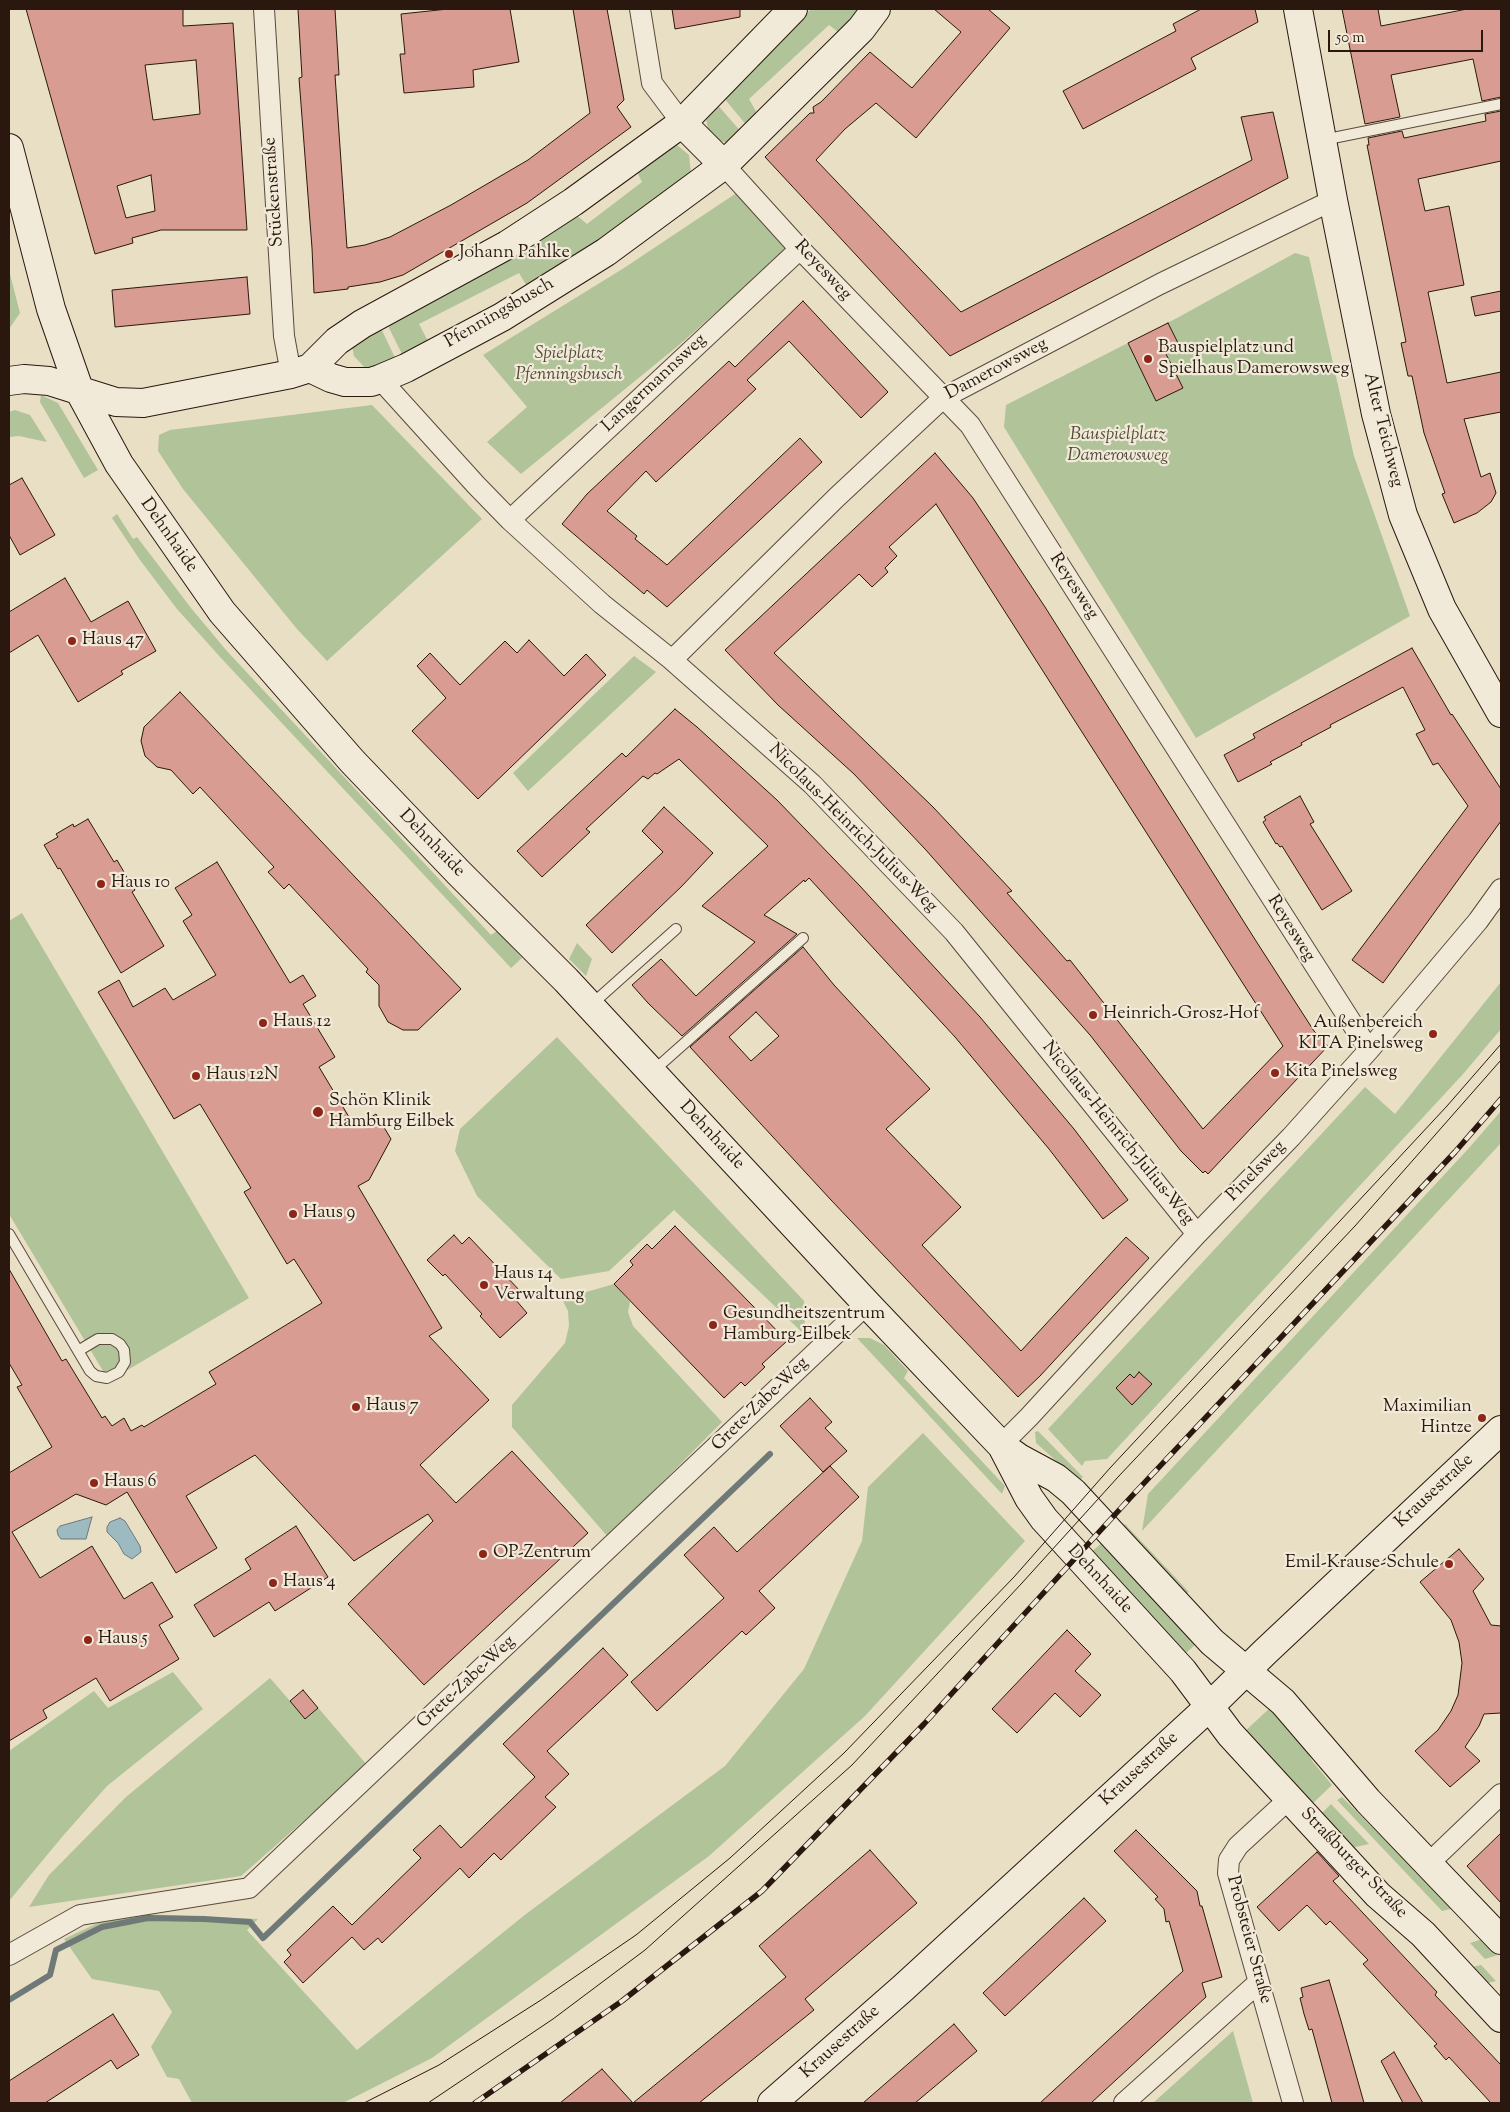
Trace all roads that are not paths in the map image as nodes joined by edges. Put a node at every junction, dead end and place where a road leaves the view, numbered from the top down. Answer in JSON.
{"nodes":[{"id":1,"x":264,"y":9,"type":"edge"},
{"id":2,"x":640,"y":9,"type":"edge"},
{"id":3,"x":793,"y":9,"type":"edge"},
{"id":4,"x":876,"y":9,"type":"edge"},
{"id":5,"x":1298,"y":9,"type":"edge"},
{"id":6,"x":1501,"y":104,"type":"edge"},
{"id":7,"x":682,"y":123,"type":"junction"},
{"id":8,"x":1322,"y":140,"type":"junction"},
{"id":9,"x":9,"y":148,"type":"edge"},
{"id":10,"x":724,"y":165,"type":"junction"},
{"id":11,"x":1333,"y":200,"type":"junction"},
{"id":12,"x":800,"y":249,"type":"junction"},
{"id":13,"x":301,"y":371,"type":"junction"},
{"id":14,"x":380,"y":379,"type":"junction"},
{"id":15,"x":9,"y":381,"type":"edge"},
{"id":16,"x":80,"y":392,"type":"junction"},
{"id":17,"x":943,"y":398,"type":"junction"},
{"id":18,"x":510,"y":520,"type":"junction"},
{"id":19,"x":672,"y":660,"type":"junction"},
{"id":20,"x":1501,"y":713,"type":"edge"},
{"id":21,"x":1501,"y":889,"type":"edge"},
{"id":22,"x":676,"y":929,"type":"dead end"},
{"id":23,"x":803,"y":938,"type":"dead end"},
{"id":24,"x":590,"y":1006,"type":"junction"},
{"id":25,"x":1368,"y":1050,"type":"junction"},
{"id":26,"x":652,"y":1072,"type":"junction"},
{"id":27,"x":9,"y":1234,"type":"edge"},
{"id":28,"x":1197,"y":1234,"type":"junction"},
{"id":29,"x":868,"y":1304,"type":"junction"},
{"id":30,"x":78,"y":1351,"type":"junction"},
{"id":31,"x":1501,"y":1430,"type":"edge"},
{"id":32,"x":1002,"y":1445,"type":"junction"},
{"id":33,"x":1246,"y":1671,"type":"junction"},
{"id":34,"x":1209,"y":1707,"type":"junction"},
{"id":35,"x":1501,"y":1794,"type":"edge"},
{"id":36,"x":1290,"y":1799,"type":"junction"},
{"id":37,"x":1428,"y":1864,"type":"junction"},
{"id":38,"x":1501,"y":1940,"type":"edge"},
{"id":39,"x":9,"y":1955,"type":"edge"},
{"id":40,"x":1259,"y":1982,"type":"junction"},
{"id":41,"x":1501,"y":2018,"type":"edge"},
{"id":42,"x":788,"y":2098,"type":"edge"},
{"id":43,"x":1124,"y":2103,"type":"edge"},
{"id":44,"x":1293,"y":2103,"type":"edge"}],
"edges":[{"from":1,"to":13,"type":"street","name":"Stückenstraße"},
{"from":2,"to":7,"type":"street"},
{"from":3,"to":7,"type":"main road"},
{"from":4,"to":10,"type":"main road","name":"Pfenningsbusch"},
{"from":5,"to":8,"type":"main road","name":"Alter Teichweg"},
{"from":6,"to":8,"type":"lane"},
{"from":7,"to":10,"type":"main road"},
{"from":7,"to":13,"type":"main road"},
{"from":8,"to":11,"type":"main road","name":"Alter Teichweg"},
{"from":9,"to":16,"type":"main road","name":"Dehnhaide"},
{"from":10,"to":12,"type":"street","name":"Reyesweg"},
{"from":10,"to":14,"type":"main road","name":"Pfenningsbusch"},
{"from":11,"to":17,"type":"street","name":"Damerowsweg"},
{"from":11,"to":20,"type":"main road","name":"Alter Teichweg"},
{"from":12,"to":17,"type":"street","name":"Reyesweg"},
{"from":12,"to":18,"type":"street","name":"Langermannsweg"},
{"from":13,"to":14,"type":"main road","name":"Pfenningsbusch"},
{"from":13,"to":16,"type":"main road"},
{"from":14,"to":18,"type":"street","name":"Nicolaus-Heinrich-Julius-Weg"},
{"from":15,"to":16,"type":"main road"},
{"from":16,"to":24,"type":"main road","name":"Dehnhaide"},
{"from":17,"to":19,"type":"street","name":"Damerowsweg"},
{"from":17,"to":25,"type":"street","name":"Reyesweg"},
{"from":18,"to":19,"type":"street","name":"Nicolaus-Heinrich-Julius-Weg"},
{"from":19,"to":28,"type":"street","name":"Nicolaus-Heinrich-Julius-Weg"},
{"from":21,"to":25,"type":"street","name":"Pinelsweg"},
{"from":22,"to":24,"type":"lane"},
{"from":23,"to":26,"type":"lane"},
{"from":24,"to":26,"type":"main road","name":"Dehnhaide"},
{"from":25,"to":28,"type":"street","name":"Pinelsweg"},
{"from":26,"to":29,"type":"main road","name":"Dehnhaide"},
{"from":27,"to":30,"type":"lane"},
{"from":28,"to":32,"type":"street","name":"Pinelsweg"},
{"from":29,"to":32,"type":"main road","name":"Dehnhaide"},
{"from":29,"to":39,"type":"street","name":"Grete-Zabe-Weg"},
{"from":30,"to":30,"type":"lane"},
{"from":31,"to":33,"type":"main road","name":"Krausestraße"},
{"from":32,"to":33,"type":"main road","name":"Dehnhaide"},
{"from":32,"to":34,"type":"main road","name":"Dehnhaide"},
{"from":33,"to":34,"type":"main road","name":"Krausestraße"},
{"from":33,"to":37,"type":"main road"},
{"from":34,"to":36,"type":"main road","name":"Straßburger Straße"},
{"from":34,"to":42,"type":"main road","name":"Krausestraße"},
{"from":35,"to":37,"type":"street"},
{"from":36,"to":40,"type":"street","name":"Probsteier Straße"},
{"from":36,"to":41,"type":"main road","name":"Straßburger Straße"},
{"from":37,"to":38,"type":"main road"},
{"from":40,"to":43,"type":"street"},
{"from":40,"to":44,"type":"street","name":"Probsteier Straße"}]}
